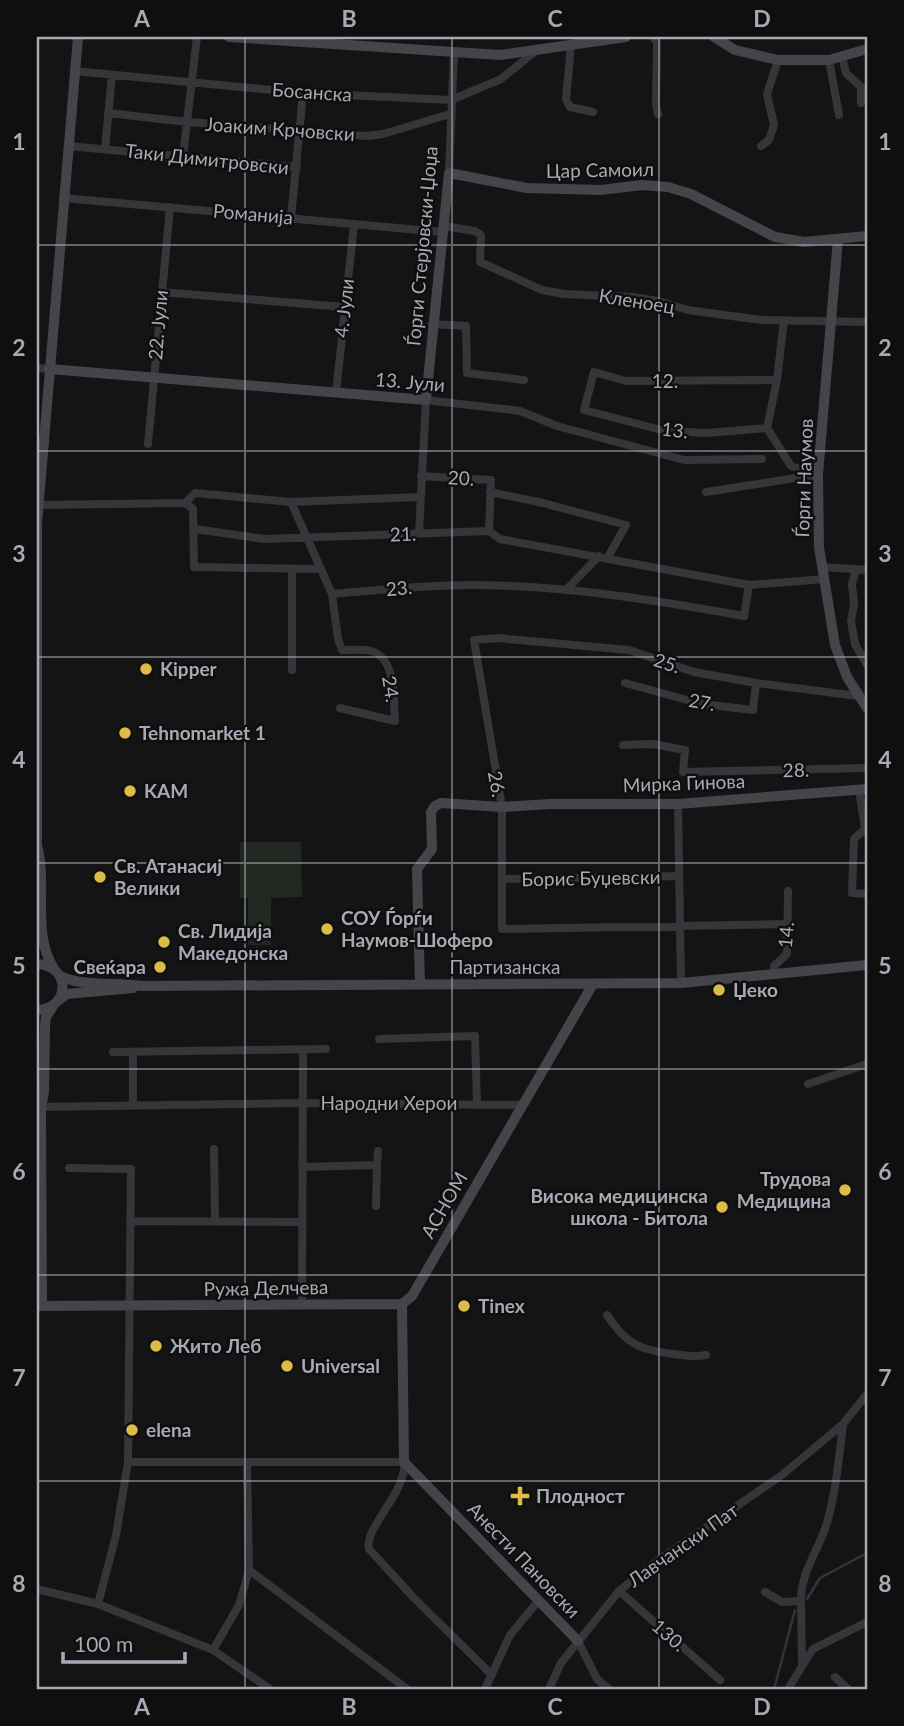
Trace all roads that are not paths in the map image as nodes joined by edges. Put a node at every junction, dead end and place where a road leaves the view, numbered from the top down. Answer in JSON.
{"nodes":[{"id":1,"x":68,"y":37,"type":"edge"},
{"id":2,"x":78,"y":37,"type":"edge"},
{"id":3,"x":197,"y":37,"type":"edge"},
{"id":4,"x":229,"y":37,"type":"edge"},
{"id":5,"x":626,"y":37,"type":"edge"},
{"id":6,"x":653,"y":37,"type":"edge"},
{"id":7,"x":714,"y":37,"type":"edge"},
{"id":8,"x":306,"y":40,"type":"edge"},
{"id":9,"x":571,"y":46,"type":"junction"},
{"id":10,"x":867,"y":49,"type":"edge"},
{"id":11,"x":537,"y":50,"type":"junction"},
{"id":12,"x":454,"y":53,"type":"junction"},
{"id":13,"x":842,"y":56,"type":"junction"},
{"id":14,"x":778,"y":60,"type":"junction"},
{"id":15,"x":829,"y":60,"type":"junction"},
{"id":16,"x":74,"y":67,"type":"junction"},
{"id":17,"x":112,"y":75,"type":"junction"},
{"id":18,"x":192,"y":82,"type":"junction"},
{"id":19,"x":303,"y":93,"type":"junction"},
{"id":20,"x":451,"y":100,"type":"junction"},
{"id":21,"x":861,"y":103,"type":"dead end"},
{"id":22,"x":593,"y":112,"type":"dead end"},
{"id":23,"x":108,"y":113,"type":"junction"},
{"id":24,"x":450,"y":114,"type":"junction"},
{"id":25,"x":657,"y":114,"type":"dead end"},
{"id":26,"x":839,"y":115,"type":"dead end"},
{"id":27,"x":187,"y":122,"type":"junction"},
{"id":28,"x":299,"y":131,"type":"junction"},
{"id":29,"x":68,"y":146,"type":"junction"},
{"id":30,"x":761,"y":146,"type":"dead end"},
{"id":31,"x":105,"y":149,"type":"junction"},
{"id":32,"x":183,"y":156,"type":"junction"},
{"id":33,"x":297,"y":167,"type":"junction"},
{"id":34,"x":449,"y":173,"type":"junction"},
{"id":35,"x":63,"y":198,"type":"junction"},
{"id":36,"x":170,"y":207,"type":"junction"},
{"id":37,"x":291,"y":218,"type":"junction"},
{"id":38,"x":354,"y":225,"type":"junction"},
{"id":39,"x":442,"y":229,"type":"junction"},
{"id":40,"x":867,"y":236,"type":"edge"},
{"id":41,"x":838,"y":239,"type":"junction"},
{"id":42,"x":161,"y":292,"type":"junction"},
{"id":43,"x":344,"y":307,"type":"junction"},
{"id":44,"x":785,"y":320,"type":"junction"},
{"id":45,"x":831,"y":321,"type":"junction"},
{"id":46,"x":867,"y":322,"type":"edge"},
{"id":47,"x":432,"y":324,"type":"junction"},
{"id":48,"x":37,"y":368,"type":"edge"},
{"id":49,"x":49,"y":369,"type":"junction"},
{"id":50,"x":153,"y":377,"type":"junction"},
{"id":51,"x":524,"y":380,"type":"dead end"},
{"id":52,"x":777,"y":380,"type":"junction"},
{"id":53,"x":336,"y":393,"type":"junction"},
{"id":54,"x":426,"y":400,"type":"junction"},
{"id":55,"x":584,"y":411,"type":"joint"},
{"id":56,"x":767,"y":428,"type":"junction"},
{"id":57,"x":148,"y":443,"type":"dead end"},
{"id":58,"x":762,"y":459,"type":"dead end"},
{"id":59,"x":818,"y":474,"type":"junction"},
{"id":60,"x":421,"y":476,"type":"junction"},
{"id":61,"x":490,"y":492,"type":"junction"},
{"id":62,"x":706,"y":492,"type":"dead end"},
{"id":63,"x":420,"y":497,"type":"junction"},
{"id":64,"x":291,"y":502,"type":"junction"},
{"id":65,"x":185,"y":503,"type":"junction"},
{"id":66,"x":37,"y":505,"type":"edge"},
{"id":67,"x":37,"y":525,"type":"edge"},
{"id":68,"x":195,"y":529,"type":"junction"},
{"id":69,"x":489,"y":531,"type":"junction"},
{"id":70,"x":419,"y":533,"type":"junction"},
{"id":71,"x":307,"y":537,"type":"junction"},
{"id":72,"x":598,"y":556,"type":"junction"},
{"id":73,"x":608,"y":557,"type":"junction"},
{"id":74,"x":822,"y":567,"type":"junction"},
{"id":75,"x":292,"y":569,"type":"junction"},
{"id":76,"x":319,"y":569,"type":"junction"},
{"id":77,"x":856,"y":570,"type":"junction"},
{"id":78,"x":867,"y":570,"type":"edge"},
{"id":79,"x":825,"y":579,"type":"junction"},
{"id":80,"x":749,"y":585,"type":"junction"},
{"id":81,"x":566,"y":590,"type":"junction"},
{"id":82,"x":332,"y":594,"type":"junction"},
{"id":83,"x":474,"y":640,"type":"joint"},
{"id":84,"x":867,"y":665,"type":"edge"},
{"id":85,"x":292,"y":670,"type":"dead end"},
{"id":86,"x":625,"y":683,"type":"dead end"},
{"id":87,"x":756,"y":683,"type":"junction"},
{"id":88,"x":858,"y":696,"type":"junction"},
{"id":89,"x":340,"y":708,"type":"dead end"},
{"id":90,"x":867,"y":708,"type":"edge"},
{"id":91,"x":623,"y":745,"type":"dead end"},
{"id":92,"x":867,"y":768,"type":"edge"},
{"id":93,"x":863,"y":789,"type":"edge"},
{"id":94,"x":678,"y":804,"type":"junction"},
{"id":95,"x":502,"y":807,"type":"junction"},
{"id":96,"x":37,"y":828,"type":"edge"},
{"id":97,"x":37,"y":847,"type":"edge"},
{"id":98,"x":680,"y":876,"type":"junction"},
{"id":99,"x":502,"y":879,"type":"junction"},
{"id":100,"x":788,"y":891,"type":"dead end"},
{"id":101,"x":867,"y":894,"type":"edge"},
{"id":102,"x":788,"y":924,"type":"junction"},
{"id":103,"x":681,"y":926,"type":"junction"},
{"id":104,"x":37,"y":964,"type":"edge"},
{"id":105,"x":867,"y":965,"type":"edge"},
{"id":106,"x":57,"y":972,"type":"junction"},
{"id":107,"x":774,"y":974,"type":"junction"},
{"id":108,"x":681,"y":983,"type":"junction"},
{"id":109,"x":420,"y":984,"type":"junction"},
{"id":110,"x":593,"y":984,"type":"junction"},
{"id":111,"x":142,"y":986,"type":"junction"},
{"id":112,"x":56,"y":1003,"type":"junction"},
{"id":113,"x":37,"y":1010,"type":"edge"},
{"id":114,"x":37,"y":1036,"type":"edge"},
{"id":115,"x":379,"y":1038,"type":"dead end"},
{"id":116,"x":303,"y":1049,"type":"junction"},
{"id":117,"x":327,"y":1049,"type":"dead end"},
{"id":118,"x":113,"y":1052,"type":"dead end"},
{"id":119,"x":133,"y":1052,"type":"junction"},
{"id":120,"x":867,"y":1064,"type":"edge"},
{"id":121,"x":808,"y":1084,"type":"dead end"},
{"id":122,"x":302,"y":1103,"type":"junction"},
{"id":123,"x":477,"y":1103,"type":"junction"},
{"id":124,"x":133,"y":1104,"type":"junction"},
{"id":125,"x":522,"y":1105,"type":"junction"},
{"id":126,"x":39,"y":1107,"type":"edge"},
{"id":127,"x":214,"y":1149,"type":"dead end"},
{"id":128,"x":377,"y":1151,"type":"dead end"},
{"id":129,"x":377,"y":1165,"type":"junction"},
{"id":130,"x":302,"y":1167,"type":"junction"},
{"id":131,"x":69,"y":1168,"type":"dead end"},
{"id":132,"x":376,"y":1206,"type":"dead end"},
{"id":133,"x":130,"y":1221,"type":"junction"},
{"id":134,"x":215,"y":1222,"type":"junction"},
{"id":135,"x":302,"y":1222,"type":"junction"},
{"id":136,"x":402,"y":1304,"type":"junction"},
{"id":137,"x":302,"y":1305,"type":"junction"},
{"id":138,"x":39,"y":1306,"type":"edge"},
{"id":139,"x":130,"y":1307,"type":"junction"},
{"id":140,"x":607,"y":1315,"type":"dead end"},
{"id":141,"x":706,"y":1355,"type":"dead end"},
{"id":142,"x":867,"y":1394,"type":"edge"},
{"id":143,"x":843,"y":1424,"type":"junction"},
{"id":144,"x":128,"y":1462,"type":"junction"},
{"id":145,"x":404,"y":1462,"type":"junction"},
{"id":146,"x":247,"y":1463,"type":"junction"},
{"id":147,"x":249,"y":1570,"type":"junction"},
{"id":148,"x":37,"y":1589,"type":"edge"},
{"id":149,"x":619,"y":1591,"type":"junction"},
{"id":150,"x":765,"y":1592,"type":"dead end"},
{"id":151,"x":540,"y":1600,"type":"junction"},
{"id":152,"x":801,"y":1601,"type":"junction"},
{"id":153,"x":98,"y":1604,"type":"junction"},
{"id":154,"x":867,"y":1622,"type":"edge"},
{"id":155,"x":578,"y":1641,"type":"junction"},
{"id":156,"x":213,"y":1650,"type":"junction"},
{"id":157,"x":802,"y":1666,"type":"junction"},
{"id":158,"x":492,"y":1675,"type":"junction"},
{"id":159,"x":835,"y":1677,"type":"dead end"},
{"id":160,"x":720,"y":1680,"type":"dead end"},
{"id":161,"x":270,"y":1689,"type":"edge"},
{"id":162,"x":407,"y":1689,"type":"edge"},
{"id":163,"x":485,"y":1689,"type":"edge"},
{"id":164,"x":549,"y":1689,"type":"edge"},
{"id":165,"x":608,"y":1689,"type":"edge"},
{"id":166,"x":788,"y":1689,"type":"edge"},
{"id":167,"x":848,"y":1689,"type":"edge"}],
"edges":[{"from":1,"to":16,"type":"street"},
{"from":2,"to":16,"type":"street"},
{"from":3,"to":18,"type":"street"},
{"from":4,"to":8,"type":"street"},
{"from":5,"to":9,"type":"street"},
{"from":6,"to":25,"type":"street"},
{"from":7,"to":14,"type":"street"},
{"from":8,"to":12,"type":"street"},
{"from":9,"to":11,"type":"street"},
{"from":9,"to":22,"type":"street"},
{"from":10,"to":13,"type":"street"},
{"from":11,"to":12,"type":"street"},
{"from":11,"to":20,"type":"street","name":"Босанска"},
{"from":12,"to":20,"type":"street","name":"Ѓорги Стерјовски-Џоџа"},
{"from":13,"to":15,"type":"street"},
{"from":13,"to":21,"type":"street"},
{"from":14,"to":15,"type":"street"},
{"from":14,"to":30,"type":"street"},
{"from":15,"to":26,"type":"street"},
{"from":16,"to":17,"type":"street","name":"Босанска"},
{"from":16,"to":29,"type":"street"},
{"from":17,"to":18,"type":"street","name":"Босанска"},
{"from":17,"to":23,"type":"street"},
{"from":18,"to":19,"type":"street","name":"Босанска"},
{"from":18,"to":27,"type":"street"},
{"from":19,"to":20,"type":"street","name":"Босанска"},
{"from":19,"to":28,"type":"street"},
{"from":20,"to":24,"type":"street","name":"Ѓорги Стерјовски-Џоџа"},
{"from":23,"to":27,"type":"street","name":"Јоаким Крчовски"},
{"from":23,"to":31,"type":"street"},
{"from":24,"to":28,"type":"street","name":"Јоаким Крчовски"},
{"from":24,"to":34,"type":"street","name":"Ѓорги Стерјовски-Џоџа"},
{"from":27,"to":28,"type":"street","name":"Јоаким Крчовски"},
{"from":27,"to":32,"type":"street"},
{"from":28,"to":33,"type":"street"},
{"from":29,"to":31,"type":"street","name":"Таки Димитровски"},
{"from":29,"to":35,"type":"street"},
{"from":31,"to":32,"type":"street","name":"Таки Димитровски"},
{"from":32,"to":33,"type":"street","name":"Таки Димитровски"},
{"from":33,"to":37,"type":"street","name":"Таки Димитровски"},
{"from":34,"to":39,"type":"street","name":"Ѓорги Стерјовски-Џоџа"},
{"from":34,"to":41,"type":"street","name":"Цар Самоил"},
{"from":35,"to":36,"type":"street","name":"Романија"},
{"from":35,"to":49,"type":"street"},
{"from":36,"to":37,"type":"street","name":"Романија"},
{"from":36,"to":42,"type":"street","name":"22. Јули"},
{"from":37,"to":38,"type":"street","name":"Романија"},
{"from":38,"to":39,"type":"street","name":"Романија"},
{"from":38,"to":43,"type":"street","name":"4. Јули"},
{"from":39,"to":44,"type":"street","name":"Кленоец"},
{"from":39,"to":47,"type":"street","name":"Ѓорги Стерјовски-Џоџа"},
{"from":40,"to":41,"type":"street","name":"Цар Самоил"},
{"from":41,"to":45,"type":"street","name":"Ѓорги Наумов"},
{"from":42,"to":43,"type":"street"},
{"from":42,"to":50,"type":"street","name":"22. Јули"},
{"from":43,"to":53,"type":"street","name":"4. Јули"},
{"from":44,"to":45,"type":"street","name":"Кленоец"},
{"from":44,"to":52,"type":"street"},
{"from":45,"to":46,"type":"street","name":"Кленоец"},
{"from":45,"to":59,"type":"street","name":"Ѓорги Наумов"},
{"from":47,"to":51,"type":"street"},
{"from":47,"to":54,"type":"street","name":"Ѓорги Стерјовски-Џоџа"},
{"from":48,"to":49,"type":"street"},
{"from":49,"to":50,"type":"street","name":"13. Јули"},
{"from":49,"to":66,"type":"street"},
{"from":50,"to":53,"type":"street","name":"13. Јули"},
{"from":50,"to":57,"type":"street","name":"22. Јули"},
{"from":52,"to":55,"type":"street","name":"12."},
{"from":52,"to":56,"type":"street"},
{"from":53,"to":54,"type":"street","name":"13. Јули"},
{"from":54,"to":58,"type":"street","name":"13. Јули"},
{"from":54,"to":60,"type":"street"},
{"from":55,"to":56,"type":"street","name":"13."},
{"from":56,"to":59,"type":"street"},
{"from":59,"to":62,"type":"street"},
{"from":59,"to":74,"type":"street","name":"Ѓорги Наумов"},
{"from":60,"to":61,"type":"street","name":"20."},
{"from":60,"to":63,"type":"street"},
{"from":61,"to":69,"type":"street","name":"20."},
{"from":61,"to":73,"type":"street"},
{"from":63,"to":64,"type":"street"},
{"from":63,"to":70,"type":"street"},
{"from":64,"to":65,"type":"street"},
{"from":64,"to":71,"type":"street"},
{"from":65,"to":66,"type":"street"},
{"from":65,"to":68,"type":"street"},
{"from":66,"to":67,"type":"street"},
{"from":67,"to":96,"type":"street"},
{"from":68,"to":71,"type":"street","name":"21."},
{"from":68,"to":75,"type":"street"},
{"from":69,"to":70,"type":"street","name":"21."},
{"from":69,"to":72,"type":"street","name":"21."},
{"from":70,"to":71,"type":"street","name":"21."},
{"from":71,"to":76,"type":"street"},
{"from":72,"to":73,"type":"street","name":"21."},
{"from":72,"to":81,"type":"street"},
{"from":73,"to":80,"type":"street","name":"21."},
{"from":74,"to":77,"type":"street"},
{"from":74,"to":79,"type":"street","name":"Ѓорги Наумов"},
{"from":75,"to":76,"type":"street"},
{"from":75,"to":85,"type":"street"},
{"from":76,"to":82,"type":"street"},
{"from":77,"to":78,"type":"street"},
{"from":77,"to":84,"type":"street"},
{"from":79,"to":80,"type":"street","name":"21."},
{"from":79,"to":88,"type":"street","name":"Ѓорги Наумов"},
{"from":80,"to":81,"type":"street","name":"23."},
{"from":81,"to":82,"type":"street","name":"23."},
{"from":82,"to":89,"type":"street","name":"24."},
{"from":83,"to":87,"type":"street","name":"25."},
{"from":83,"to":95,"type":"street","name":"26."},
{"from":86,"to":87,"type":"street","name":"27."},
{"from":87,"to":88,"type":"street","name":"25."},
{"from":88,"to":90,"type":"street","name":"Ѓорги Наумов"},
{"from":91,"to":92,"type":"street","name":"28."},
{"from":93,"to":94,"type":"street","name":"Мирка Гинова"},
{"from":93,"to":101,"type":"street"},
{"from":94,"to":95,"type":"street","name":"Мирка Гинова"},
{"from":94,"to":98,"type":"street"},
{"from":95,"to":99,"type":"street","name":"26."},
{"from":95,"to":109,"type":"street","name":"Мирка Гинова"},
{"from":96,"to":97,"type":"street"},
{"from":97,"to":106,"type":"street"},
{"from":98,"to":99,"type":"street","name":"Борис Буџевски"},
{"from":98,"to":103,"type":"street"},
{"from":99,"to":103,"type":"street","name":"26."},
{"from":100,"to":102,"type":"street","name":"14."},
{"from":102,"to":103,"type":"street"},
{"from":102,"to":107,"type":"street","name":"14."},
{"from":103,"to":108,"type":"street"},
{"from":104,"to":106,"type":"street","name":"Партизанска"},
{"from":105,"to":107,"type":"street","name":"Партизанска"},
{"from":106,"to":111,"type":"street","name":"Партизанска"},
{"from":106,"to":112,"type":"street"},
{"from":107,"to":108,"type":"street","name":"Партизанска"},
{"from":108,"to":110,"type":"street","name":"Партизанска"},
{"from":109,"to":110,"type":"street","name":"Партизанска"},
{"from":109,"to":111,"type":"street","name":"Партизанска"},
{"from":110,"to":125,"type":"street","name":"АСНОМ"},
{"from":111,"to":112,"type":"street","name":"Партизанска"},
{"from":112,"to":113,"type":"street","name":"Партизанска"},
{"from":112,"to":126,"type":"street"},
{"from":114,"to":126,"type":"street"},
{"from":115,"to":123,"type":"street","name":"Народни Херои"},
{"from":116,"to":117,"type":"street"},
{"from":116,"to":119,"type":"street"},
{"from":116,"to":122,"type":"street","name":"Народни Херои"},
{"from":118,"to":119,"type":"street"},
{"from":119,"to":124,"type":"street"},
{"from":120,"to":121,"type":"street"},
{"from":122,"to":123,"type":"street","name":"Народни Херои"},
{"from":122,"to":124,"type":"street","name":"Народни Херои"},
{"from":122,"to":130,"type":"street"},
{"from":123,"to":125,"type":"street","name":"Народни Херои"},
{"from":124,"to":126,"type":"street","name":"Народни Херои"},
{"from":125,"to":136,"type":"street","name":"АСНОМ"},
{"from":126,"to":138,"type":"street"},
{"from":127,"to":134,"type":"street"},
{"from":128,"to":129,"type":"street"},
{"from":129,"to":130,"type":"street"},
{"from":129,"to":132,"type":"street"},
{"from":130,"to":135,"type":"street"},
{"from":131,"to":133,"type":"street"},
{"from":133,"to":134,"type":"street"},
{"from":133,"to":139,"type":"street"},
{"from":134,"to":135,"type":"street"},
{"from":135,"to":137,"type":"street"},
{"from":136,"to":137,"type":"street","name":"Ружа Делчева"},
{"from":136,"to":145,"type":"street"},
{"from":137,"to":139,"type":"street","name":"Ружа Делчева"},
{"from":138,"to":139,"type":"street","name":"Ружа Делчева"},
{"from":139,"to":144,"type":"street"},
{"from":140,"to":141,"type":"street"},
{"from":142,"to":143,"type":"street","name":"Лавчански Пат"},
{"from":143,"to":149,"type":"street","name":"Лавчански Пат"},
{"from":143,"to":152,"type":"street"},
{"from":144,"to":146,"type":"street"},
{"from":144,"to":153,"type":"street"},
{"from":145,"to":146,"type":"street"},
{"from":145,"to":151,"type":"street","name":"Анести Пановски"},
{"from":145,"to":158,"type":"street"},
{"from":146,"to":147,"type":"street"},
{"from":147,"to":156,"type":"street"},
{"from":147,"to":162,"type":"street"},
{"from":148,"to":153,"type":"street"},
{"from":149,"to":155,"type":"street","name":"Лавчански Пат"},
{"from":149,"to":160,"type":"street","name":"130."},
{"from":150,"to":152,"type":"street"},
{"from":151,"to":155,"type":"street","name":"Анести Пановски"},
{"from":151,"to":158,"type":"street"},
{"from":152,"to":157,"type":"street"},
{"from":153,"to":156,"type":"street"},
{"from":154,"to":157,"type":"street"},
{"from":155,"to":164,"type":"street","name":"Лавчански Пат"},
{"from":155,"to":165,"type":"street","name":"Анести Пановски"},
{"from":156,"to":161,"type":"street"},
{"from":157,"to":166,"type":"street"},
{"from":158,"to":163,"type":"street"},
{"from":159,"to":167,"type":"street"}]}
